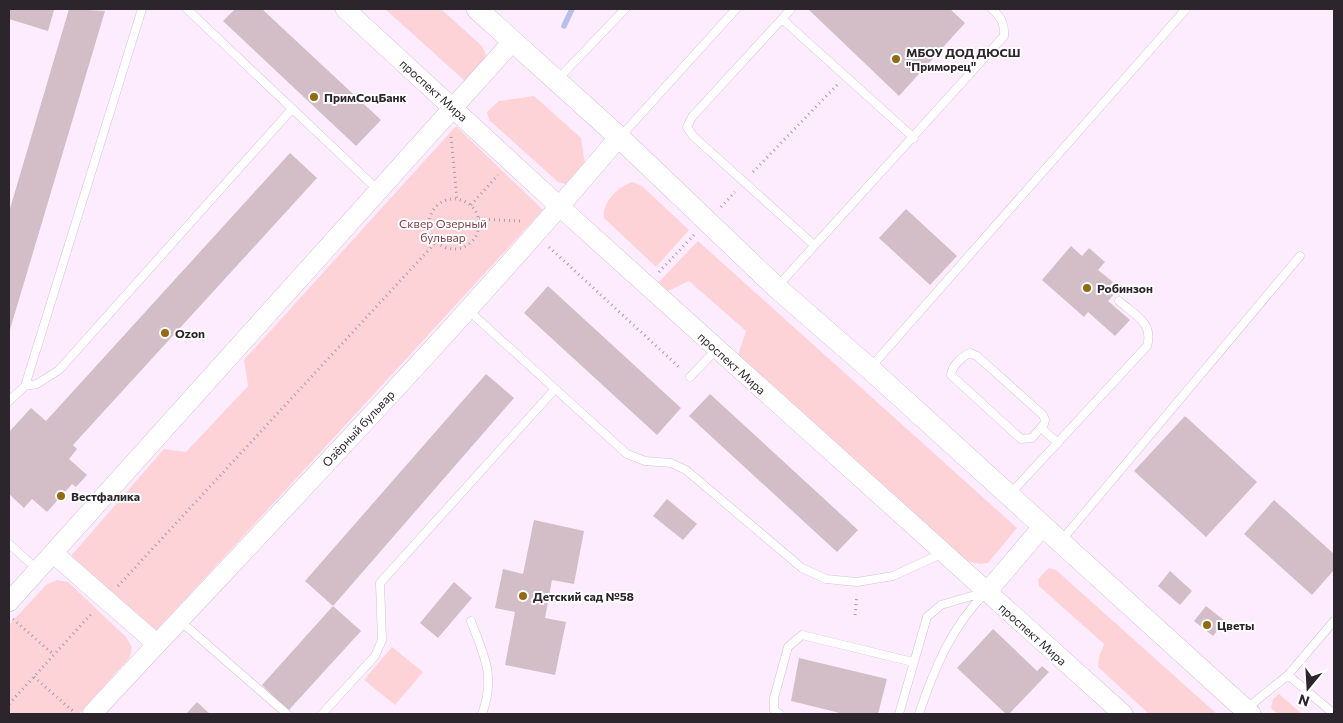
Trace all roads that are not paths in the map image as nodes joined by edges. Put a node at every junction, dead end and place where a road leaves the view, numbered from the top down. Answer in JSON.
{"nodes":[{"id":1,"x":142,"y":9,"type":"edge"},
{"id":2,"x":187,"y":9,"type":"edge"},
{"id":3,"x":345,"y":9,"type":"edge"},
{"id":4,"x":477,"y":9,"type":"edge"},
{"id":5,"x":625,"y":9,"type":"edge"},
{"id":6,"x":736,"y":9,"type":"edge"},
{"id":7,"x":791,"y":9,"type":"edge"},
{"id":8,"x":992,"y":9,"type":"edge"},
{"id":9,"x":1186,"y":9,"type":"edge"},
{"id":10,"x":782,"y":19,"type":"junction"},
{"id":11,"x":513,"y":41,"type":"junction"},
{"id":12,"x":557,"y":81,"type":"junction"},
{"id":13,"x":454,"y":108,"type":"junction"},
{"id":14,"x":292,"y":109,"type":"junction"},
{"id":15,"x":619,"y":137,"type":"junction"},
{"id":16,"x":914,"y":138,"type":"junction"},
{"id":17,"x":379,"y":191,"type":"junction"},
{"id":18,"x":560,"y":207,"type":"junction"},
{"id":19,"x":814,"y":245,"type":"junction"},
{"id":20,"x":1300,"y":256,"type":"dead end"},
{"id":21,"x":776,"y":287,"type":"junction"},
{"id":22,"x":1119,"y":301,"type":"dead end"},
{"id":23,"x":467,"y":309,"type":"junction"},
{"id":24,"x":717,"y":349,"type":"junction"},
{"id":25,"x":870,"y":368,"type":"junction"},
{"id":26,"x":690,"y":377,"type":"road end"},
{"id":27,"x":26,"y":386,"type":"junction"},
{"id":28,"x":555,"y":389,"type":"junction"},
{"id":29,"x":9,"y":401,"type":"edge"},
{"id":30,"x":1041,"y":428,"type":"junction"},
{"id":31,"x":1058,"y":443,"type":"junction"},
{"id":32,"x":1009,"y":496,"type":"junction"},
{"id":33,"x":1042,"y":526,"type":"junction"},
{"id":34,"x":1060,"y":543,"type":"junction"},
{"id":35,"x":9,"y":544,"type":"edge"},
{"id":36,"x":53,"y":553,"type":"junction"},
{"id":37,"x":943,"y":553,"type":"junction"},
{"id":38,"x":38,"y":570,"type":"junction"},
{"id":39,"x":987,"y":592,"type":"junction"},
{"id":40,"x":9,"y":602,"type":"edge"},
{"id":41,"x":179,"y":620,"type":"junction"},
{"id":42,"x":471,"y":621,"type":"dead end"},
{"id":43,"x":1334,"y":621,"type":"edge"},
{"id":44,"x":157,"y":644,"type":"junction"},
{"id":45,"x":913,"y":662,"type":"junction"},
{"id":46,"x":1288,"y":675,"type":"junction"},
{"id":47,"x":1247,"y":712,"type":"edge"},
{"id":48,"x":921,"y":713,"type":"edge"},
{"id":49,"x":92,"y":714,"type":"edge"},
{"id":50,"x":287,"y":714,"type":"edge"},
{"id":51,"x":322,"y":714,"type":"edge"},
{"id":52,"x":482,"y":714,"type":"edge"},
{"id":53,"x":780,"y":714,"type":"edge"},
{"id":54,"x":899,"y":714,"type":"edge"},
{"id":55,"x":1123,"y":714,"type":"edge"},
{"id":56,"x":1334,"y":714,"type":"edge"}],
"edges":[{"from":1,"to":27,"type":"lane"},
{"from":2,"to":14,"type":"lane"},
{"from":3,"to":13,"type":"street","name":"проспект Мира"},
{"from":4,"to":11,"type":"main road"},
{"from":5,"to":12,"type":"lane"},
{"from":6,"to":15,"type":"lane"},
{"from":7,"to":10,"type":"lane"},
{"from":8,"to":16,"type":"lane"},
{"from":9,"to":25,"type":"lane"},
{"from":10,"to":16,"type":"lane"},
{"from":10,"to":19,"type":"lane"},
{"from":11,"to":12,"type":"main road"},
{"from":11,"to":13,"type":"street"},
{"from":12,"to":15,"type":"main road"},
{"from":13,"to":17,"type":"street"},
{"from":13,"to":18,"type":"street","name":"проспект Мира"},
{"from":14,"to":17,"type":"lane"},
{"from":14,"to":27,"type":"lane"},
{"from":15,"to":18,"type":"street","name":"Озёрный бульвар"},
{"from":15,"to":21,"type":"main road"},
{"from":16,"to":19,"type":"lane"},
{"from":17,"to":36,"type":"street"},
{"from":18,"to":23,"type":"street","name":"Озёрный бульвар"},
{"from":18,"to":24,"type":"street","name":"проспект Мира"},
{"from":19,"to":21,"type":"lane"},
{"from":20,"to":34,"type":"lane"},
{"from":21,"to":25,"type":"main road"},
{"from":22,"to":31,"type":"lane"},
{"from":23,"to":28,"type":"lane"},
{"from":23,"to":41,"type":"street","name":"Озёрный бульвар"},
{"from":24,"to":26,"type":"lane"},
{"from":24,"to":37,"type":"street","name":"проспект Мира"},
{"from":25,"to":32,"type":"main road"},
{"from":27,"to":29,"type":"lane"},
{"from":28,"to":37,"type":"lane"},
{"from":28,"to":51,"type":"lane"},
{"from":30,"to":30,"type":"lane"},
{"from":30,"to":31,"type":"lane"},
{"from":31,"to":32,"type":"lane"},
{"from":32,"to":33,"type":"main road"},
{"from":33,"to":34,"type":"main road"},
{"from":33,"to":39,"type":"street"},
{"from":34,"to":47,"type":"main road"},
{"from":35,"to":38,"type":"lane"},
{"from":36,"to":38,"type":"street"},
{"from":36,"to":44,"type":"street"},
{"from":37,"to":39,"type":"street","name":"проспект Мира"},
{"from":38,"to":40,"type":"street"},
{"from":39,"to":45,"type":"lane"},
{"from":39,"to":48,"type":"lane"},
{"from":39,"to":55,"type":"street","name":"проспект Мира"},
{"from":41,"to":44,"type":"street","name":"Озёрный бульвар"},
{"from":41,"to":50,"type":"lane"},
{"from":42,"to":52,"type":"lane"},
{"from":43,"to":46,"type":"lane"},
{"from":44,"to":49,"type":"street","name":"Озёрный бульвар"},
{"from":45,"to":53,"type":"lane"},
{"from":45,"to":54,"type":"lane"},
{"from":46,"to":47,"type":"lane"},
{"from":46,"to":56,"type":"lane"}]}
